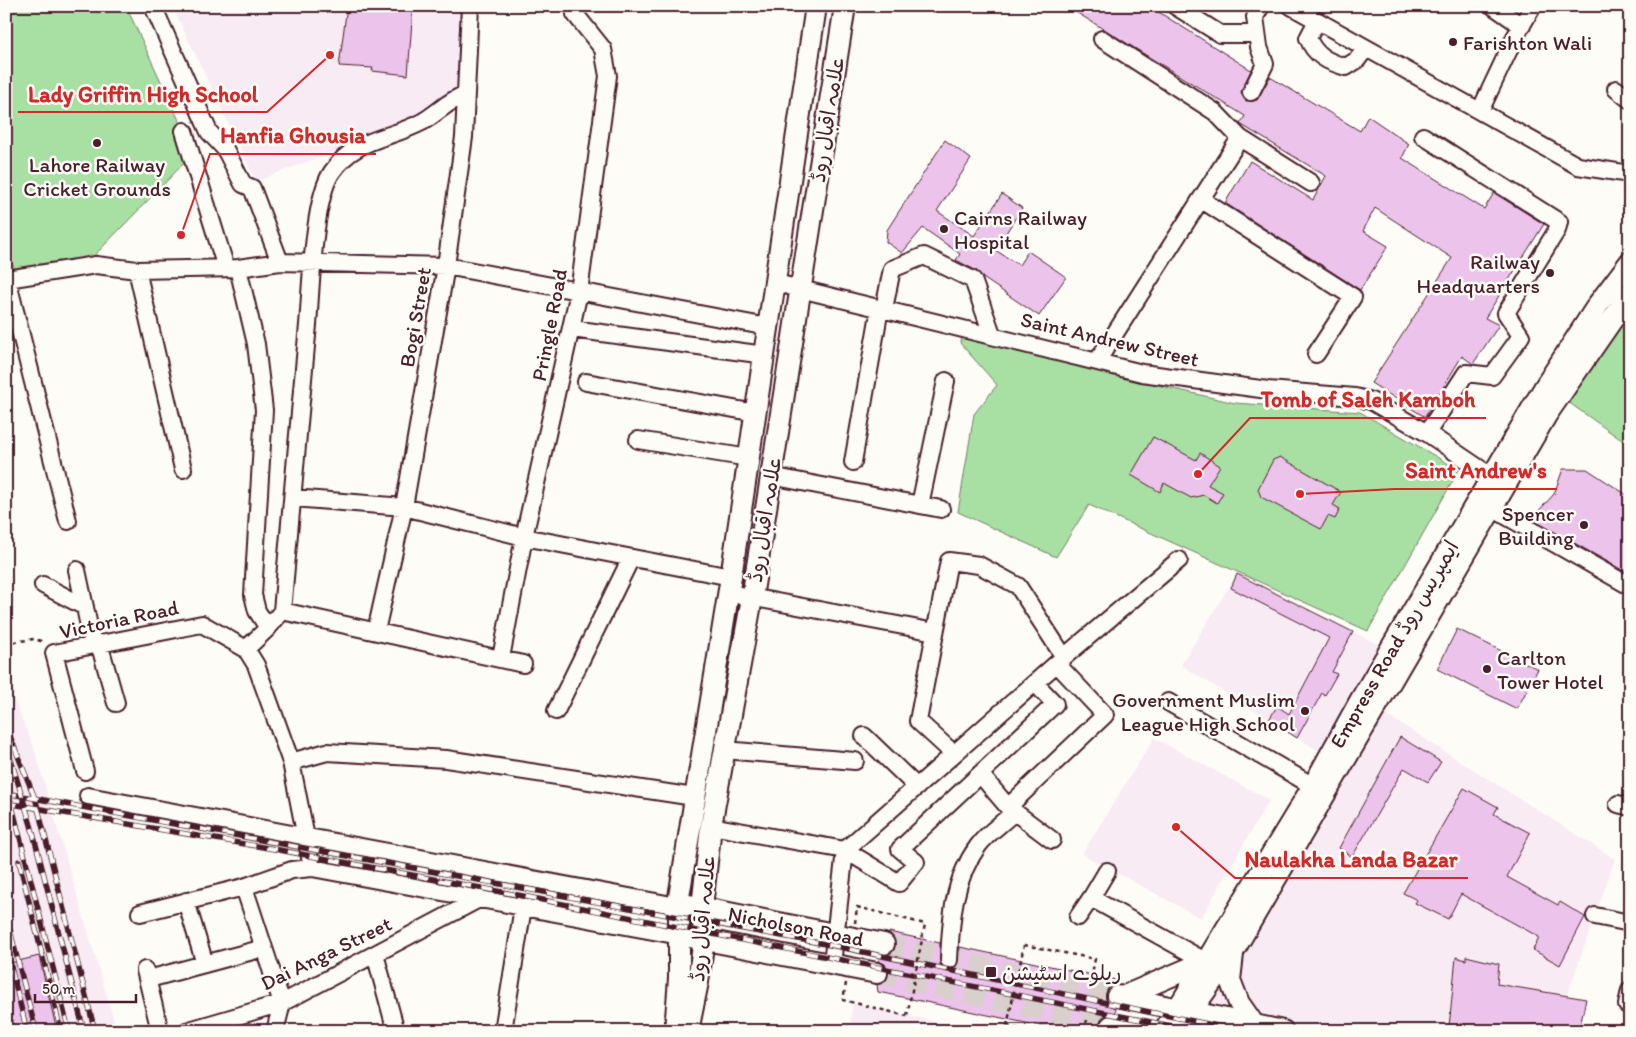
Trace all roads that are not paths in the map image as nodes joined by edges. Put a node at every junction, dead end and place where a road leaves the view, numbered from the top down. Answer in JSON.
{"nodes":[{"id":1,"x":153,"y":6,"type":"edge"},
{"id":2,"x":470,"y":6,"type":"edge"},
{"id":3,"x":577,"y":6,"type":"edge"},
{"id":4,"x":816,"y":6,"type":"edge"},
{"id":5,"x":845,"y":6,"type":"edge"},
{"id":6,"x":1174,"y":6,"type":"edge"},
{"id":7,"x":1261,"y":6,"type":"edge"},
{"id":8,"x":1291,"y":6,"type":"edge"},
{"id":9,"x":1493,"y":6,"type":"edge"},
{"id":10,"x":1533,"y":6,"type":"edge"},
{"id":11,"x":1317,"y":20,"type":"junction"},
{"id":12,"x":1522,"y":26,"type":"junction"},
{"id":13,"x":1257,"y":34,"type":"junction"},
{"id":14,"x":1102,"y":39,"type":"dead end"},
{"id":15,"x":1366,"y":48,"type":"junction"},
{"id":16,"x":1616,"y":89,"type":"dead end"},
{"id":17,"x":1251,"y":92,"type":"dead end"},
{"id":18,"x":466,"y":94,"type":"junction"},
{"id":19,"x":1630,"y":100,"type":"edge"},
{"id":20,"x":1480,"y":111,"type":"junction"},
{"id":21,"x":184,"y":131,"type":"dead end"},
{"id":22,"x":1423,"y":136,"type":"dead end"},
{"id":23,"x":1240,"y":138,"type":"junction"},
{"id":24,"x":1630,"y":174,"type":"edge"},
{"id":25,"x":1311,"y":183,"type":"dead end"},
{"id":26,"x":1202,"y":200,"type":"junction"},
{"id":27,"x":280,"y":262,"type":"junction"},
{"id":28,"x":313,"y":262,"type":"junction"},
{"id":29,"x":1630,"y":262,"type":"edge"},
{"id":30,"x":446,"y":266,"type":"junction"},
{"id":31,"x":232,"y":268,"type":"junction"},
{"id":32,"x":136,"y":270,"type":"junction"},
{"id":33,"x":6,"y":279,"type":"edge"},
{"id":34,"x":776,"y":282,"type":"junction"},
{"id":35,"x":800,"y":289,"type":"junction"},
{"id":36,"x":579,"y":292,"type":"junction"},
{"id":37,"x":1630,"y":294,"type":"edge"},
{"id":38,"x":882,"y":308,"type":"junction"},
{"id":39,"x":768,"y":327,"type":"junction"},
{"id":40,"x":572,"y":329,"type":"junction"},
{"id":41,"x":992,"y":334,"type":"junction"},
{"id":42,"x":1316,"y":354,"type":"dead end"},
{"id":43,"x":765,"y":355,"type":"junction"},
{"id":44,"x":1098,"y":360,"type":"junction"},
{"id":45,"x":946,"y":380,"type":"dead end"},
{"id":46,"x":586,"y":382,"type":"dead end"},
{"id":47,"x":756,"y":413,"type":"junction"},
{"id":48,"x":1427,"y":432,"type":"junction"},
{"id":49,"x":638,"y":440,"type":"dead end"},
{"id":50,"x":749,"y":458,"type":"junction"},
{"id":51,"x":853,"y":462,"type":"dead end"},
{"id":52,"x":183,"y":469,"type":"dead end"},
{"id":53,"x":771,"y":476,"type":"junction"},
{"id":54,"x":1498,"y":481,"type":"junction"},
{"id":55,"x":293,"y":498,"type":"junction"},
{"id":56,"x":920,"y":505,"type":"junction"},
{"id":57,"x":404,"y":507,"type":"junction"},
{"id":58,"x":1492,"y":508,"type":"junction"},
{"id":59,"x":941,"y":509,"type":"dead end"},
{"id":60,"x":68,"y":521,"type":"dead end"},
{"id":61,"x":524,"y":537,"type":"junction"},
{"id":62,"x":631,"y":558,"type":"junction"},
{"id":63,"x":1179,"y":560,"type":"dead end"},
{"id":64,"x":77,"y":570,"type":"dead end"},
{"id":65,"x":1630,"y":579,"type":"edge"},
{"id":66,"x":43,"y":585,"type":"dead end"},
{"id":67,"x":730,"y":585,"type":"junction"},
{"id":68,"x":752,"y":598,"type":"junction"},
{"id":69,"x":85,"y":607,"type":"junction"},
{"id":70,"x":282,"y":611,"type":"junction"},
{"id":71,"x":268,"y":628,"type":"junction"},
{"id":72,"x":376,"y":631,"type":"junction"},
{"id":73,"x":935,"y":632,"type":"junction"},
{"id":74,"x":96,"y":644,"type":"junction"},
{"id":75,"x":246,"y":649,"type":"junction"},
{"id":76,"x":501,"y":658,"type":"junction"},
{"id":77,"x":1060,"y":660,"type":"junction"},
{"id":78,"x":523,"y":664,"type":"dead end"},
{"id":79,"x":1035,"y":683,"type":"junction"},
{"id":80,"x":1168,"y":702,"type":"dead end"},
{"id":81,"x":116,"y":703,"type":"dead end"},
{"id":82,"x":556,"y":711,"type":"dead end"},
{"id":83,"x":864,"y":736,"type":"dead end"},
{"id":84,"x":724,"y":750,"type":"junction"},
{"id":85,"x":954,"y":754,"type":"junction"},
{"id":86,"x":854,"y":761,"type":"dead end"},
{"id":87,"x":291,"y":762,"type":"junction"},
{"id":88,"x":85,"y":771,"type":"dead end"},
{"id":89,"x":980,"y":774,"type":"junction"},
{"id":90,"x":1313,"y":786,"type":"junction"},
{"id":91,"x":916,"y":787,"type":"junction"},
{"id":92,"x":88,"y":796,"type":"dead end"},
{"id":93,"x":694,"y":797,"type":"junction"},
{"id":94,"x":1011,"y":809,"type":"junction"},
{"id":95,"x":711,"y":826,"type":"junction"},
{"id":96,"x":306,"y":837,"type":"junction"},
{"id":97,"x":1052,"y":840,"type":"dead end"},
{"id":98,"x":846,"y":850,"type":"junction"},
{"id":99,"x":312,"y":868,"type":"junction"},
{"id":100,"x":1107,"y":871,"type":"dead end"},
{"id":101,"x":244,"y":887,"type":"junction"},
{"id":102,"x":1091,"y":898,"type":"junction"},
{"id":103,"x":479,"y":899,"type":"junction"},
{"id":104,"x":186,"y":901,"type":"junction"},
{"id":105,"x":679,"y":904,"type":"junction"},
{"id":106,"x":523,"y":907,"type":"junction"},
{"id":107,"x":702,"y":907,"type":"junction"},
{"id":108,"x":140,"y":913,"type":"dead end"},
{"id":109,"x":1595,"y":916,"type":"dead end"},
{"id":110,"x":1078,"y":917,"type":"dead end"},
{"id":111,"x":1630,"y":923,"type":"edge"},
{"id":112,"x":680,"y":936,"type":"junction"},
{"id":113,"x":844,"y":936,"type":"junction"},
{"id":114,"x":704,"y":939,"type":"junction"},
{"id":115,"x":884,"y":944,"type":"tunnel mouth"},
{"id":116,"x":264,"y":948,"type":"junction"},
{"id":117,"x":1233,"y":952,"type":"junction"},
{"id":118,"x":375,"y":954,"type":"junction"},
{"id":119,"x":949,"y":960,"type":"dead end"},
{"id":120,"x":1204,"y":962,"type":"junction"},
{"id":121,"x":205,"y":964,"type":"junction"},
{"id":122,"x":840,"y":966,"type":"junction"},
{"id":123,"x":877,"y":973,"type":"tunnel mouth"},
{"id":124,"x":282,"y":1003,"type":"junction"},
{"id":125,"x":1184,"y":1010,"type":"junction"},
{"id":126,"x":1111,"y":1026,"type":"dead end"},
{"id":127,"x":1255,"y":1026,"type":"junction"},
{"id":128,"x":160,"y":1031,"type":"edge"},
{"id":129,"x":186,"y":1031,"type":"edge"},
{"id":130,"x":275,"y":1031,"type":"edge"},
{"id":131,"x":396,"y":1031,"type":"edge"},
{"id":132,"x":503,"y":1031,"type":"edge"},
{"id":133,"x":675,"y":1031,"type":"edge"},
{"id":134,"x":688,"y":1031,"type":"edge"},
{"id":135,"x":1140,"y":1031,"type":"edge"},
{"id":136,"x":1164,"y":1031,"type":"edge"},
{"id":137,"x":1177,"y":1031,"type":"edge"},
{"id":138,"x":1283,"y":1031,"type":"edge"}],
"edges":[{"from":1,"to":27,"type":"street"},
{"from":2,"to":18,"type":"street","name":"Bogi Street"},
{"from":3,"to":36,"type":"street","name":"Pringle Road"},
{"from":4,"to":34,"type":"main road","name":"علامہ اقبال روڈ"},
{"from":5,"to":35,"type":"main road","name":"علامہ اقبال روڈ"},
{"from":6,"to":13,"type":"street"},
{"from":7,"to":13,"type":"street"},
{"from":8,"to":11,"type":"street"},
{"from":9,"to":12,"type":"street"},
{"from":10,"to":12,"type":"street"},
{"from":11,"to":15,"type":"street"},
{"from":11,"to":15,"type":"street"},
{"from":12,"to":20,"type":"street"},
{"from":13,"to":17,"type":"street"},
{"from":14,"to":23,"type":"street"},
{"from":15,"to":20,"type":"street"},
{"from":16,"to":19,"type":"street"},
{"from":18,"to":28,"type":"street"},
{"from":18,"to":30,"type":"street","name":"Bogi Street"},
{"from":20,"to":24,"type":"street"},
{"from":21,"to":31,"type":"street"},
{"from":22,"to":48,"type":"street"},
{"from":23,"to":25,"type":"street"},
{"from":23,"to":26,"type":"street"},
{"from":26,"to":42,"type":"street"},
{"from":26,"to":44,"type":"street"},
{"from":27,"to":28,"type":"street"},
{"from":27,"to":31,"type":"street"},
{"from":28,"to":30,"type":"street"},
{"from":28,"to":55,"type":"street"},
{"from":29,"to":54,"type":"main road","name":"Empress Road ایمپریس روڈ"},
{"from":30,"to":36,"type":"street"},
{"from":30,"to":57,"type":"street","name":"Bogi Street"},
{"from":31,"to":32,"type":"street"},
{"from":31,"to":71,"type":"street"},
{"from":32,"to":33,"type":"street"},
{"from":32,"to":52,"type":"street"},
{"from":33,"to":60,"type":"street"},
{"from":34,"to":35,"type":"street","name":"Saint Andrew Street"},
{"from":34,"to":39,"type":"main road","name":"علامہ اقبال روڈ"},
{"from":35,"to":38,"type":"street","name":"Saint Andrew Street"},
{"from":35,"to":53,"type":"main road","name":"علامہ اقبال روڈ"},
{"from":36,"to":39,"type":"street"},
{"from":36,"to":40,"type":"street","name":"Pringle Road"},
{"from":37,"to":54,"type":"main road","name":"Empress Road ایمپریس روڈ"},
{"from":38,"to":41,"type":"street","name":"Saint Andrew Street"},
{"from":38,"to":41,"type":"street"},
{"from":38,"to":51,"type":"street"},
{"from":39,"to":43,"type":"main road","name":"علامہ اقبال روڈ"},
{"from":40,"to":43,"type":"street"},
{"from":40,"to":61,"type":"street","name":"Pringle Road"},
{"from":41,"to":44,"type":"street","name":"Saint Andrew Street"},
{"from":43,"to":47,"type":"main road","name":"علامہ اقبال روڈ"},
{"from":44,"to":48,"type":"street","name":"Saint Andrew Street"},
{"from":45,"to":56,"type":"street"},
{"from":46,"to":47,"type":"street"},
{"from":47,"to":50,"type":"main road","name":"علامہ اقبال روڈ"},
{"from":48,"to":54,"type":"street","name":"Saint Andrew Street"},
{"from":49,"to":50,"type":"street"},
{"from":50,"to":67,"type":"main road","name":"علامہ اقبال روڈ"},
{"from":53,"to":56,"type":"street"},
{"from":53,"to":68,"type":"main road","name":"علامہ اقبال روڈ"},
{"from":54,"to":58,"type":"main road","name":"Empress Road ایمپریس روڈ"},
{"from":54,"to":90,"type":"main road","name":"Empress Road ایمپریس روڈ"},
{"from":55,"to":57,"type":"street"},
{"from":55,"to":70,"type":"street"},
{"from":56,"to":59,"type":"street"},
{"from":57,"to":61,"type":"street"},
{"from":57,"to":72,"type":"street","name":"Bogi Street"},
{"from":58,"to":65,"type":"street"},
{"from":58,"to":117,"type":"main road","name":"Empress Road ایمپریس روڈ"},
{"from":61,"to":62,"type":"street"},
{"from":61,"to":76,"type":"street","name":"Pringle Road"},
{"from":62,"to":67,"type":"street"},
{"from":62,"to":82,"type":"street"},
{"from":63,"to":77,"type":"street"},
{"from":64,"to":69,"type":"street"},
{"from":66,"to":69,"type":"street"},
{"from":67,"to":68,"type":"street"},
{"from":67,"to":93,"type":"main road","name":"علامہ اقبال روڈ"},
{"from":68,"to":73,"type":"street"},
{"from":68,"to":84,"type":"main road","name":"علامہ اقبال روڈ"},
{"from":69,"to":74,"type":"street"},
{"from":70,"to":71,"type":"street"},
{"from":70,"to":72,"type":"street"},
{"from":71,"to":75,"type":"street"},
{"from":72,"to":76,"type":"street"},
{"from":73,"to":77,"type":"street"},
{"from":73,"to":85,"type":"street"},
{"from":74,"to":75,"type":"street","name":"Victoria Road"},
{"from":74,"to":81,"type":"street"},
{"from":74,"to":88,"type":"street","name":"Victoria Road"},
{"from":75,"to":87,"type":"street"},
{"from":76,"to":78,"type":"street"},
{"from":77,"to":79,"type":"street"},
{"from":77,"to":94,"type":"street"},
{"from":79,"to":85,"type":"street"},
{"from":79,"to":89,"type":"street"},
{"from":80,"to":90,"type":"street"},
{"from":83,"to":91,"type":"street"},
{"from":84,"to":86,"type":"street"},
{"from":84,"to":95,"type":"main road","name":"علامہ اقبال روڈ"},
{"from":85,"to":91,"type":"street"},
{"from":87,"to":93,"type":"street"},
{"from":87,"to":96,"type":"street"},
{"from":89,"to":94,"type":"street"},
{"from":89,"to":98,"type":"street"},
{"from":90,"to":120,"type":"main road","name":"Empress Road ایمپریس روڈ"},
{"from":91,"to":98,"type":"street"},
{"from":92,"to":96,"type":"street"},
{"from":93,"to":105,"type":"main road","name":"علامہ اقبال روڈ"},
{"from":94,"to":97,"type":"street"},
{"from":94,"to":119,"type":"street"},
{"from":95,"to":98,"type":"street"},
{"from":95,"to":107,"type":"main road","name":"علامہ اقبال روڈ"},
{"from":96,"to":99,"type":"street"},
{"from":96,"to":105,"type":"street"},
{"from":98,"to":113,"type":"street"},
{"from":99,"to":101,"type":"street"},
{"from":99,"to":103,"type":"street"},
{"from":100,"to":102,"type":"street"},
{"from":101,"to":104,"type":"street"},
{"from":101,"to":116,"type":"street"},
{"from":102,"to":110,"type":"street"},
{"from":102,"to":120,"type":"street"},
{"from":103,"to":106,"type":"street"},
{"from":103,"to":118,"type":"street","name":"Dai Anga Street"},
{"from":104,"to":108,"type":"street"},
{"from":104,"to":121,"type":"street"},
{"from":105,"to":107,"type":"main road","name":"Nicholson Road"},
{"from":105,"to":112,"type":"main road","name":"علامہ اقبال روڈ"},
{"from":106,"to":112,"type":"street"},
{"from":106,"to":132,"type":"street"},
{"from":107,"to":113,"type":"main road","name":"Nicholson Road"},
{"from":107,"to":114,"type":"main road","name":"علامہ اقبال روڈ"},
{"from":109,"to":111,"type":"street"},
{"from":112,"to":114,"type":"main road","name":"Nicholson Road"},
{"from":112,"to":133,"type":"main road","name":"علامہ اقبال روڈ"},
{"from":113,"to":115,"type":"main road","name":"Nicholson Road"},
{"from":113,"to":122,"type":"street"},
{"from":114,"to":122,"type":"main road","name":"Nicholson Road"},
{"from":114,"to":134,"type":"main road","name":"علامہ اقبال روڈ"},
{"from":116,"to":121,"type":"street"},
{"from":116,"to":124,"type":"street"},
{"from":117,"to":125,"type":"main road","name":"Empress Road ایمپریس روڈ"},
{"from":117,"to":127,"type":"main road"},
{"from":118,"to":124,"type":"street","name":"Dai Anga Street"},
{"from":118,"to":131,"type":"street"},
{"from":120,"to":125,"type":"main road","name":"Empress Road ایمپریس روڈ"},
{"from":120,"to":125,"type":"main road"},
{"from":121,"to":128,"type":"street"},
{"from":122,"to":123,"type":"main road","name":"Nicholson Road"},
{"from":124,"to":129,"type":"street","name":"Dai Anga Street"},
{"from":124,"to":130,"type":"street"},
{"from":125,"to":127,"type":"main road"},
{"from":125,"to":136,"type":"main road","name":"Empress Road ایمپریس روڈ"},
{"from":125,"to":137,"type":"main road","name":"Empress Road ایمپریس روڈ"},
{"from":126,"to":135,"type":"main road"},
{"from":127,"to":138,"type":"main road"}]}
